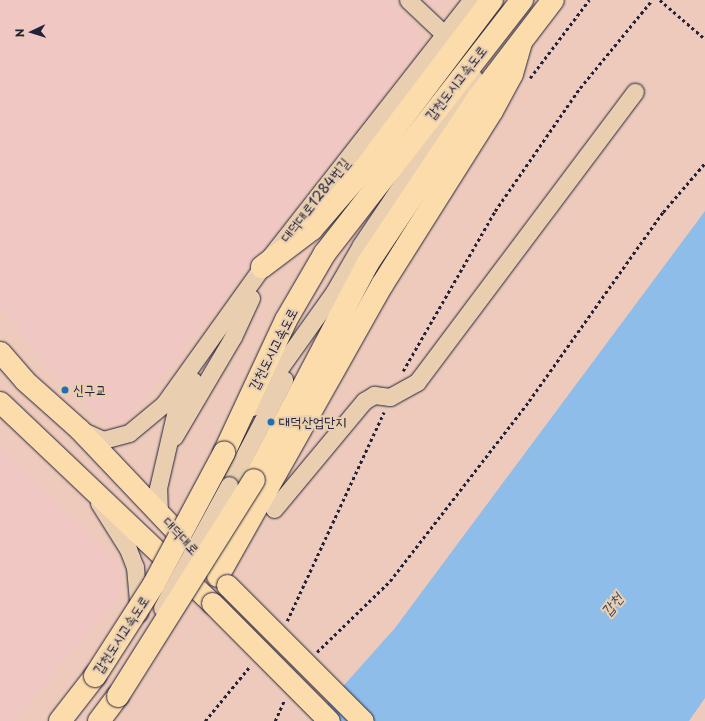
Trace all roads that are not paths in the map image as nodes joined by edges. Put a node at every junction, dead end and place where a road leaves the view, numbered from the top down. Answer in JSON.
{"nodes":[{"id":1,"x":408,"y":0,"type":"edge"},
{"id":2,"x":471,"y":0,"type":"edge"},
{"id":3,"x":492,"y":0,"type":"edge"},
{"id":4,"x":522,"y":0,"type":"edge"},
{"id":5,"x":553,"y":0,"type":"edge"},
{"id":6,"x":444,"y":34,"type":"junction"},
{"id":7,"x":521,"y":42,"type":"junction"},
{"id":8,"x":635,"y":92,"type":"dead end"},
{"id":9,"x":368,"y":263,"type":"junction"},
{"id":10,"x":262,"y":267,"type":"junction"},
{"id":11,"x":0,"y":352,"type":"edge"},
{"id":12,"x":0,"y":402,"type":"edge"},
{"id":13,"x":79,"y":429,"type":"junction"},
{"id":14,"x":91,"y":489,"type":"junction"},
{"id":15,"x":274,"y":509,"type":"dead end"},
{"id":16,"x":159,"y":513,"type":"junction"},
{"id":17,"x":192,"y":548,"type":"junction"},
{"id":18,"x":176,"y":570,"type":"junction"},
{"id":19,"x":219,"y":577,"type":"junction"},
{"id":20,"x":205,"y":597,"type":"junction"},
{"id":21,"x":140,"y":624,"type":"junction"},
{"id":22,"x":118,"y":696,"type":"junction"},
{"id":23,"x":60,"y":721,"type":"edge"},
{"id":24,"x":68,"y":721,"type":"edge"},
{"id":25,"x":99,"y":721,"type":"edge"},
{"id":26,"x":107,"y":721,"type":"edge"},
{"id":27,"x":329,"y":721,"type":"edge"},
{"id":28,"x":362,"y":721,"type":"edge"}],
"edges":[{"from":1,"to":6,"type":"street"},
{"from":2,"to":6,"type":"street","name":"대덕대로1284번길"},
{"from":3,"to":10,"type":"highway"},
{"from":4,"to":23,"type":"highway","name":"갑천도시고속도로","bridge":true},
{"from":5,"to":7,"type":"highway","name":"갑천도시고속도로"},
{"from":6,"to":10,"type":"street","name":"대덕대로1284번길"},
{"from":7,"to":9,"type":"highway","name":"갑천도시고속도로"},
{"from":7,"to":19,"type":"highway"},
{"from":8,"to":15,"type":"street"},
{"from":9,"to":22,"type":"highway","name":"갑천도시고속도로","bridge":true},
{"from":9,"to":22,"type":"street","bridge":true},
{"from":10,"to":13,"type":"street","name":"대덕대로1284번길"},
{"from":10,"to":16,"type":"street"},
{"from":11,"to":13,"type":"main road","name":"대덕대로"},
{"from":12,"to":14,"type":"main road","name":"대덕대로"},
{"from":13,"to":16,"type":"main road","name":"대덕대로"},
{"from":14,"to":18,"type":"main road","name":"대덕대로"},
{"from":14,"to":21,"type":"street"},
{"from":16,"to":17,"type":"main road","name":"대덕대로"},
{"from":17,"to":18,"type":"street"},
{"from":17,"to":19,"type":"main road","name":"대덕대로"},
{"from":18,"to":20,"type":"main road","name":"대덕대로"},
{"from":18,"to":21,"type":"street"},
{"from":19,"to":20,"type":"street"},
{"from":19,"to":28,"type":"main road","name":"대덕대로","bridge":true},
{"from":20,"to":26,"type":"street"},
{"from":20,"to":27,"type":"main road","name":"대덕대로","bridge":true},
{"from":21,"to":24,"type":"street"},
{"from":22,"to":25,"type":"highway","name":"갑천도시고속도로"}]}
